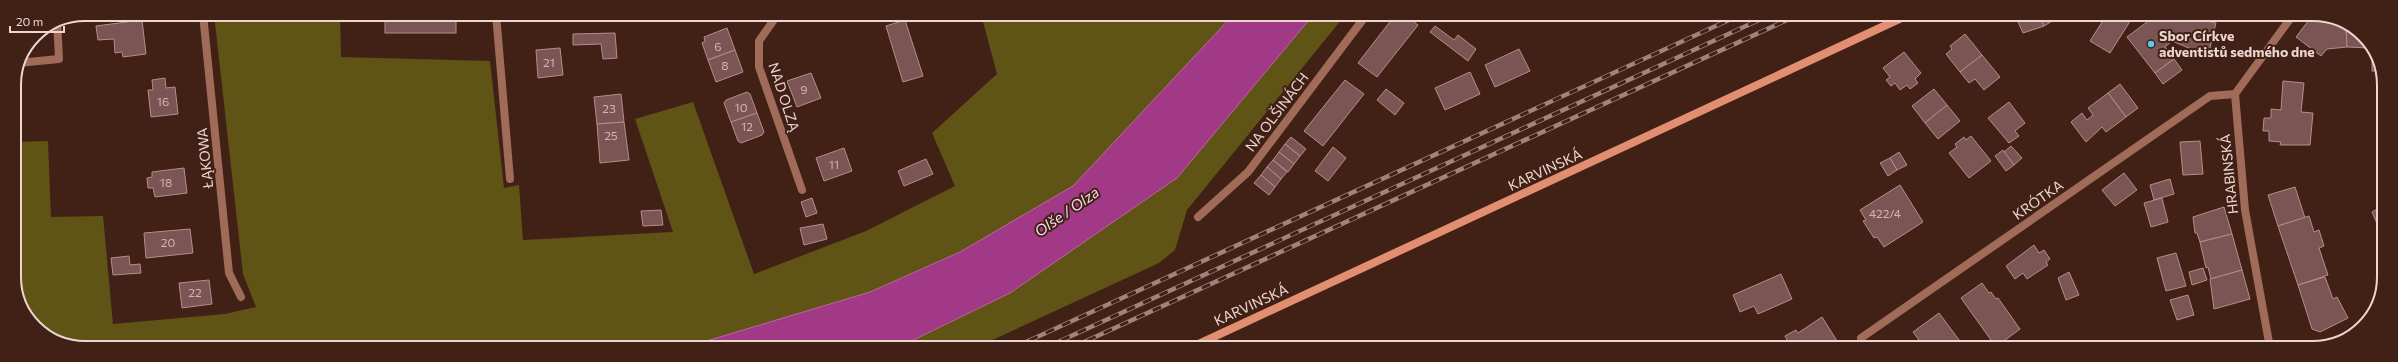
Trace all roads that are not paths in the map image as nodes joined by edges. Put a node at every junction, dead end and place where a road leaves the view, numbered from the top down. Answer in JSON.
{"nodes":[{"id":1,"x":204,"y":21,"type":"edge"},
{"id":2,"x":497,"y":21,"type":"edge"},
{"id":3,"x":773,"y":21,"type":"edge"},
{"id":4,"x":1362,"y":21,"type":"edge"},
{"id":5,"x":1895,"y":21,"type":"edge"},
{"id":6,"x":2289,"y":21,"type":"edge"},
{"id":7,"x":57,"y":28,"type":"edge"},
{"id":8,"x":26,"y":62,"type":"edge"},
{"id":9,"x":2234,"y":94,"type":"junction"},
{"id":10,"x":510,"y":179,"type":"dead end"},
{"id":11,"x":802,"y":190,"type":"dead end"},
{"id":12,"x":1198,"y":217,"type":"dead end"},
{"id":13,"x":241,"y":297,"type":"dead end"},
{"id":14,"x":1861,"y":338,"type":"dead end"},
{"id":15,"x":1205,"y":341,"type":"edge"},
{"id":16,"x":2269,"y":341,"type":"edge"}],
"edges":[{"from":1,"to":13,"type":"street","name":"ŁĄKOWA"},
{"from":2,"to":10,"type":"street"},
{"from":3,"to":11,"type":"street","name":"NAD OLZĄ"},
{"from":4,"to":12,"type":"street","name":"NA OLŠINÁCH"},
{"from":5,"to":15,"type":"main road","name":"KARVINSKÁ"},
{"from":6,"to":9,"type":"street"},
{"from":7,"to":8,"type":"street"},
{"from":9,"to":14,"type":"street","name":"KRÓTKA"},
{"from":9,"to":16,"type":"street","name":"HRABINSKÁ"}]}
